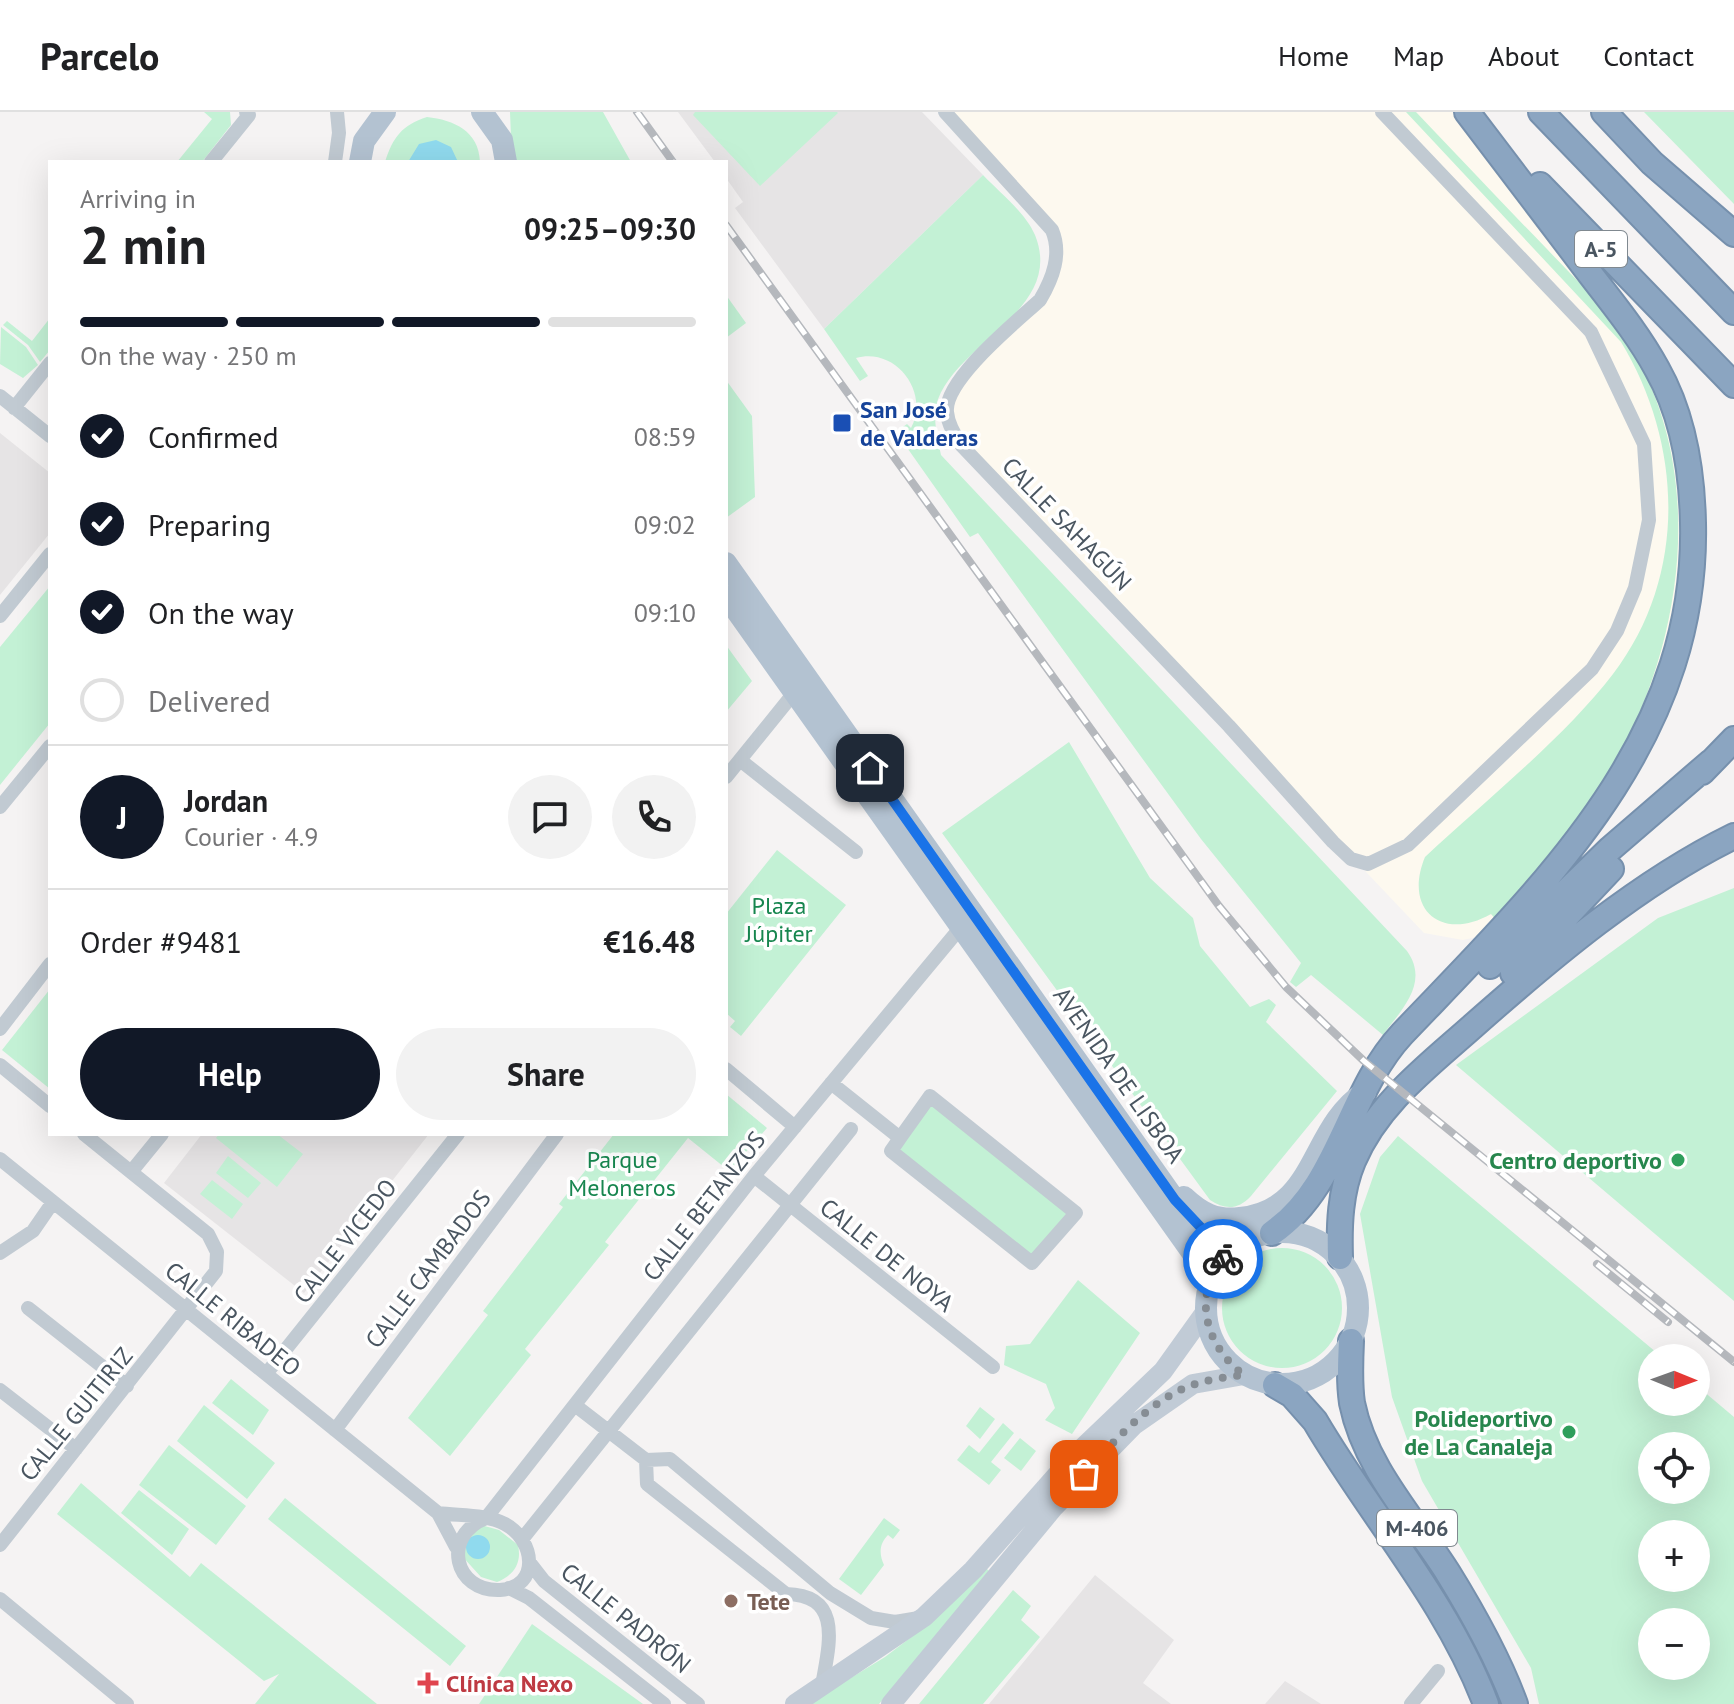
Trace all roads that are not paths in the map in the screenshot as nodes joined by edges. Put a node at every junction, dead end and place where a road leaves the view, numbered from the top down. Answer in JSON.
{"nodes":[{"id":1,"x":246,"y":112,"type":"edge"},
{"id":2,"x":337,"y":112,"type":"edge"},
{"id":3,"x":945,"y":112,"type":"edge"},
{"id":4,"x":1382,"y":112,"type":"edge"},
{"id":5,"x":1468,"y":112,"type":"edge"},
{"id":6,"x":1541,"y":112,"type":"edge"},
{"id":7,"x":1604,"y":112,"type":"edge"},
{"id":8,"x":487,"y":114,"type":"edge"},
{"id":9,"x":377,"y":115,"type":"edge"},
{"id":10,"x":213,"y":160,"type":"edge"},
{"id":11,"x":335,"y":160,"type":"edge"},
{"id":12,"x":360,"y":160,"type":"edge"},
{"id":13,"x":506,"y":160,"type":"edge"},
{"id":14,"x":1734,"y":234,"type":"edge"},
{"id":15,"x":1734,"y":312,"type":"edge"},
{"id":16,"x":48,"y":366,"type":"edge"},
{"id":17,"x":1734,"y":385,"type":"edge"},
{"id":18,"x":0,"y":396,"type":"edge"},
{"id":19,"x":14,"y":408,"type":"junction"},
{"id":20,"x":48,"y":434,"type":"edge"},
{"id":21,"x":48,"y":556,"type":"edge"},
{"id":22,"x":728,"y":566,"type":"edge"},
{"id":23,"x":728,"y":599,"type":"edge"},
{"id":24,"x":0,"y":616,"type":"edge"},
{"id":25,"x":794,"y":693,"type":"junction"},
{"id":26,"x":1734,"y":739,"type":"edge"},
{"id":27,"x":48,"y":748,"type":"edge"},
{"id":28,"x":1711,"y":762,"type":"junction"},
{"id":29,"x":731,"y":769,"type":"edge"},
{"id":30,"x":0,"y":807,"type":"edge"},
{"id":31,"x":1728,"y":840,"type":"edge"},
{"id":32,"x":856,"y":852,"type":"dead end"},
{"id":33,"x":968,"y":920,"type":"junction"},
{"id":34,"x":48,"y":967,"type":"edge"},
{"id":35,"x":0,"y":1029,"type":"edge"},
{"id":36,"x":0,"y":1065,"type":"edge"},
{"id":37,"x":728,"y":1071,"type":"edge"},
{"id":38,"x":1422,"y":1071,"type":"junction"},
{"id":39,"x":831,"y":1083,"type":"junction"},
{"id":40,"x":1365,"y":1092,"type":"junction"},
{"id":41,"x":48,"y":1104,"type":"edge"},
{"id":42,"x":795,"y":1127,"type":"junction"},
{"id":43,"x":851,"y":1129,"type":"dead end"},
{"id":44,"x":1132,"y":1135,"type":"junction"},
{"id":45,"x":86,"y":1136,"type":"edge"},
{"id":46,"x":160,"y":1136,"type":"edge"},
{"id":47,"x":456,"y":1136,"type":"edge"},
{"id":48,"x":556,"y":1136,"type":"edge"},
{"id":49,"x":900,"y":1138,"type":"junction"},
{"id":50,"x":0,"y":1159,"type":"edge"},
{"id":51,"x":131,"y":1172,"type":"junction"},
{"id":52,"x":754,"y":1176,"type":"junction"},
{"id":53,"x":53,"y":1202,"type":"junction"},
{"id":54,"x":791,"y":1206,"type":"junction"},
{"id":55,"x":1272,"y":1233,"type":"junction"},
{"id":56,"x":1237,"y":1245,"type":"junction"},
{"id":57,"x":0,"y":1253,"type":"edge"},
{"id":58,"x":1340,"y":1257,"type":"junction"},
{"id":59,"x":1210,"y":1283,"type":"junction"},
{"id":60,"x":28,"y":1308,"type":"dead end"},
{"id":61,"x":187,"y":1310,"type":"junction"},
{"id":62,"x":1206,"y":1311,"type":"junction"},
{"id":63,"x":1351,"y":1341,"type":"junction"},
{"id":64,"x":993,"y":1367,"type":"dead end"},
{"id":65,"x":266,"y":1374,"type":"junction"},
{"id":66,"x":1244,"y":1375,"type":"junction"},
{"id":67,"x":1275,"y":1385,"type":"junction"},
{"id":68,"x":127,"y":1386,"type":"junction"},
{"id":69,"x":0,"y":1390,"type":"edge"},
{"id":70,"x":576,"y":1406,"type":"junction"},
{"id":71,"x":335,"y":1430,"type":"junction"},
{"id":72,"x":611,"y":1432,"type":"junction"},
{"id":73,"x":76,"y":1449,"type":"junction"},
{"id":74,"x":646,"y":1460,"type":"junction"},
{"id":75,"x":438,"y":1513,"type":"junction"},
{"id":76,"x":486,"y":1518,"type":"junction"},
{"id":77,"x":523,"y":1538,"type":"junction"},
{"id":78,"x":0,"y":1545,"type":"edge"},
{"id":79,"x":456,"y":1547,"type":"junction"},
{"id":80,"x":530,"y":1563,"type":"junction"},
{"id":81,"x":810,"y":1573,"type":"junction"},
{"id":82,"x":509,"y":1588,"type":"junction"},
{"id":83,"x":803,"y":1594,"type":"junction"},
{"id":84,"x":2,"y":1602,"type":"edge"},
{"id":85,"x":924,"y":1617,"type":"junction"},
{"id":86,"x":1438,"y":1671,"type":"dead end"},
{"id":87,"x":822,"y":1686,"type":"junction"},
{"id":88,"x":127,"y":1704,"type":"edge"},
{"id":89,"x":664,"y":1704,"type":"edge"},
{"id":90,"x":698,"y":1704,"type":"edge"},
{"id":91,"x":795,"y":1704,"type":"edge"},
{"id":92,"x":891,"y":1704,"type":"edge"},
{"id":93,"x":1411,"y":1704,"type":"edge"},
{"id":94,"x":1486,"y":1704,"type":"edge"},
{"id":95,"x":1515,"y":1704,"type":"edge"}],
"edges":[{"from":1,"to":10,"type":"street"},
{"from":2,"to":11,"type":"street"},
{"from":3,"to":4,"type":"street","name":"CALLE SAHAGÚN"},
{"from":5,"to":17,"type":"highway","number":"A-5"},
{"from":5,"to":40,"type":"highway"},
{"from":6,"to":15,"type":"highway","number":"A-5"},
{"from":7,"to":14,"type":"highway"},
{"from":8,"to":13,"type":"main road"},
{"from":9,"to":12,"type":"main road"},
{"from":16,"to":19,"type":"street"},
{"from":18,"to":19,"type":"street"},
{"from":19,"to":20,"type":"street"},
{"from":21,"to":24,"type":"street"},
{"from":22,"to":33,"type":"main road","name":"AVENIDA DE LISBOA"},
{"from":23,"to":25,"type":"main road","name":"AVENIDA DE LISBOA"},
{"from":25,"to":29,"type":"street"},
{"from":25,"to":33,"type":"main road","name":"AVENIDA DE LISBOA"},
{"from":26,"to":28,"type":"highway"},
{"from":27,"to":30,"type":"street"},
{"from":28,"to":38,"type":"highway"},
{"from":28,"to":40,"type":"highway"},
{"from":29,"to":32,"type":"street"},
{"from":31,"to":38,"type":"highway"},
{"from":33,"to":39,"type":"street","name":"CALLE BETANZOS"},
{"from":33,"to":44,"type":"main road","name":"AVENIDA DE LISBOA"},
{"from":33,"to":59,"type":"main road","name":"AVENIDA DE LISBOA"},
{"from":34,"to":35,"type":"street"},
{"from":36,"to":41,"type":"street"},
{"from":37,"to":42,"type":"street"},
{"from":38,"to":58,"type":"highway"},
{"from":39,"to":42,"type":"street","name":"CALLE BETANZOS"},
{"from":39,"to":49,"type":"street"},
{"from":40,"to":44,"type":"main road"},
{"from":40,"to":55,"type":"highway"},
{"from":42,"to":52,"type":"street","name":"CALLE BETANZOS"},
{"from":43,"to":54,"type":"street"},
{"from":44,"to":56,"type":"main road","name":"AVENIDA DE LISBOA"},
{"from":45,"to":51,"type":"street","name":"CALLE GUITIRIZ"},
{"from":46,"to":51,"type":"street"},
{"from":47,"to":65,"type":"street","name":"CALLE VICEDO"},
{"from":48,"to":71,"type":"street","name":"CALLE CAMBADOS"},
{"from":49,"to":49,"type":"street"},
{"from":50,"to":53,"type":"street","name":"CALLE RIBADEO"},
{"from":51,"to":61,"type":"street","name":"CALLE GUITIRIZ"},
{"from":52,"to":54,"type":"street","name":"CALLE DE NOYA"},
{"from":52,"to":70,"type":"street","name":"CALLE BETANZOS"},
{"from":53,"to":57,"type":"street"},
{"from":53,"to":61,"type":"street","name":"CALLE RIBADEO"},
{"from":54,"to":64,"type":"street","name":"CALLE DE NOYA"},
{"from":54,"to":72,"type":"street"},
{"from":55,"to":56,"type":"main road"},
{"from":55,"to":58,"type":"main road"},
{"from":56,"to":59,"type":"main road"},
{"from":58,"to":63,"type":"main road"},
{"from":59,"to":62,"type":"main road"},
{"from":60,"to":68,"type":"street"},
{"from":61,"to":65,"type":"street","name":"CALLE RIBADEO"},
{"from":61,"to":68,"type":"street","name":"CALLE GUITIRIZ"},
{"from":62,"to":66,"type":"main road"},
{"from":62,"to":85,"type":"street"},
{"from":63,"to":67,"type":"main road"},
{"from":63,"to":95,"type":"highway","number":"M-406"},
{"from":65,"to":71,"type":"street","name":"CALLE RIBADEO"},
{"from":66,"to":67,"type":"main road"},
{"from":66,"to":92,"type":"street"},
{"from":67,"to":94,"type":"highway","number":"M-406"},
{"from":68,"to":73,"type":"street","name":"CALLE GUITIRIZ"},
{"from":69,"to":73,"type":"street"},
{"from":70,"to":72,"type":"street"},
{"from":70,"to":76,"type":"street","name":"CALLE BETANZOS"},
{"from":71,"to":75,"type":"street","name":"CALLE RIBADEO"},
{"from":72,"to":74,"type":"street"},
{"from":72,"to":77,"type":"street"},
{"from":73,"to":78,"type":"street","name":"CALLE GUITIRIZ"},
{"from":74,"to":81,"type":"street"},
{"from":74,"to":83,"type":"street"},
{"from":75,"to":76,"type":"street"},
{"from":75,"to":79,"type":"street","name":"CALLE RIBADEO"},
{"from":76,"to":77,"type":"street"},
{"from":76,"to":79,"type":"street"},
{"from":77,"to":80,"type":"street"},
{"from":79,"to":82,"type":"street"},
{"from":80,"to":82,"type":"street"},
{"from":80,"to":90,"type":"street","name":"CALLE PADRÓN"},
{"from":81,"to":83,"type":"street"},
{"from":81,"to":85,"type":"street"},
{"from":82,"to":89,"type":"street","name":"CALLE PADRÓN"},
{"from":83,"to":87,"type":"street"},
{"from":84,"to":88,"type":"street"},
{"from":85,"to":87,"type":"street"},
{"from":86,"to":93,"type":"street"},
{"from":87,"to":91,"type":"street"}]}
